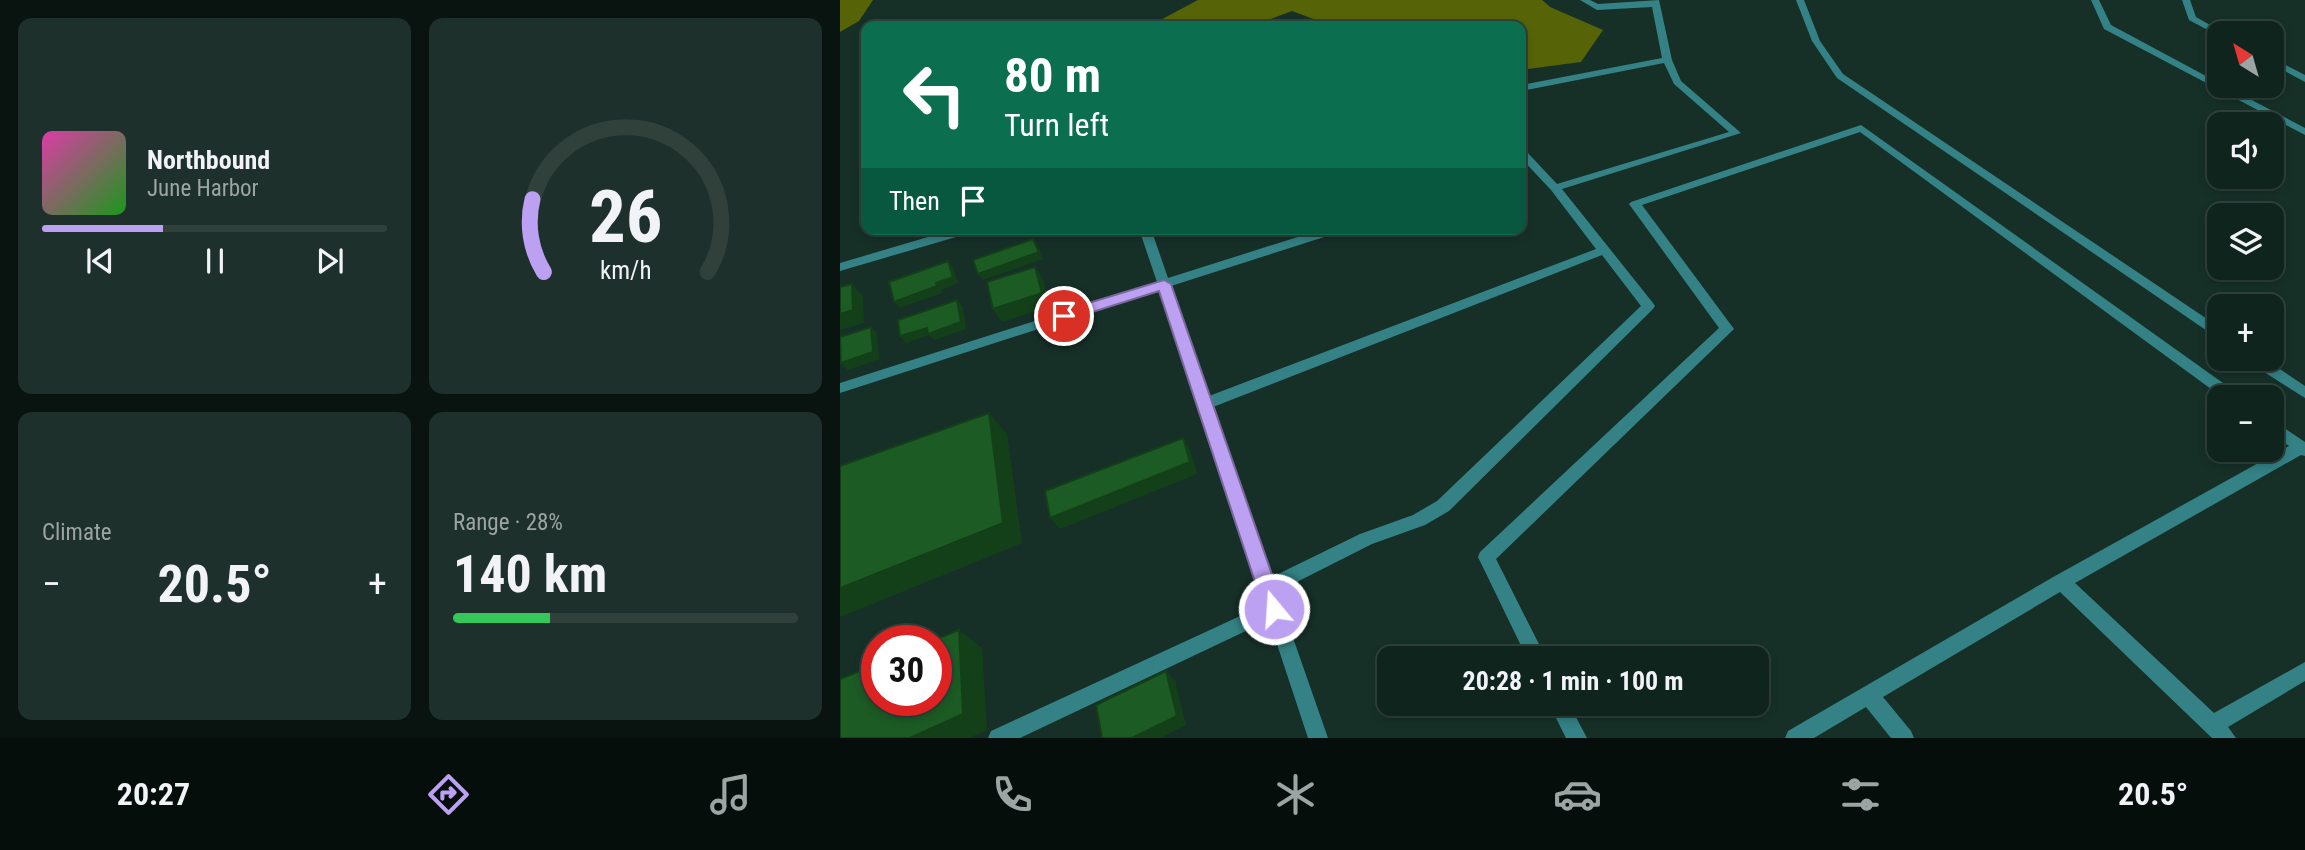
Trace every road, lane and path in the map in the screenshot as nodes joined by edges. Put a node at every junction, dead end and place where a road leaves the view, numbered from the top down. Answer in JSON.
{"nodes":[{"id":1,"x":1584,"y":0,"type":"edge"},
{"id":2,"x":1800,"y":0,"type":"edge"},
{"id":3,"x":2095,"y":0,"type":"edge"},
{"id":4,"x":2186,"y":0,"type":"edge"},
{"id":5,"x":1656,"y":2,"type":"edge"},
{"id":6,"x":2207,"y":26,"type":"edge"},
{"id":7,"x":1667,"y":60,"type":"junction"},
{"id":8,"x":2284,"y":68,"type":"edge"},
{"id":9,"x":2305,"y":79,"type":"edge"},
{"id":10,"x":1526,"y":87,"type":"edge"},
{"id":11,"x":2305,"y":132,"type":"edge"},
{"id":12,"x":1526,"y":157,"type":"edge"},
{"id":13,"x":1534,"y":166,"type":"junction"},
{"id":14,"x":1526,"y":168,"type":"edge"},
{"id":15,"x":1555,"y":188,"type":"junction"},
{"id":16,"x":949,"y":235,"type":"edge"},
{"id":17,"x":1147,"y":235,"type":"edge"},
{"id":18,"x":1317,"y":235,"type":"edge"},
{"id":19,"x":1604,"y":250,"type":"junction"},
{"id":20,"x":840,"y":267,"type":"edge"},
{"id":21,"x":1164,"y":284,"type":"junction"},
{"id":22,"x":2207,"y":326,"type":"edge"},
{"id":23,"x":2273,"y":371,"type":"edge"},
{"id":24,"x":2215,"y":385,"type":"edge"},
{"id":25,"x":840,"y":388,"type":"edge"},
{"id":26,"x":2305,"y":393,"type":"edge"},
{"id":27,"x":1204,"y":404,"type":"junction"},
{"id":28,"x":2284,"y":435,"type":"edge"},
{"id":29,"x":2303,"y":449,"type":"edge"},
{"id":30,"x":2062,"y":582,"type":"junction"},
{"id":31,"x":1267,"y":588,"type":"junction"},
{"id":32,"x":1274,"y":609,"type":"junction"},
{"id":33,"x":1531,"y":646,"type":"edge"},
{"id":34,"x":2305,"y":671,"type":"edge"},
{"id":35,"x":1869,"y":695,"type":"junction"},
{"id":36,"x":1565,"y":716,"type":"edge"},
{"id":37,"x":2220,"y":732,"type":"edge"},
{"id":38,"x":999,"y":738,"type":"edge"},
{"id":39,"x":1318,"y":738,"type":"edge"},
{"id":40,"x":1577,"y":738,"type":"edge"},
{"id":41,"x":1795,"y":738,"type":"edge"},
{"id":42,"x":1904,"y":738,"type":"edge"}],
"edges":[{"from":1,"to":5,"type":"street"},
{"from":2,"to":22,"type":"street"},
{"from":3,"to":11,"type":"street"},
{"from":4,"to":6,"type":"street"},
{"from":5,"to":7,"type":"street"},
{"from":7,"to":10,"type":"street"},
{"from":7,"to":15,"type":"street"},
{"from":8,"to":9,"type":"street"},
{"from":12,"to":13,"type":"street"},
{"from":13,"to":14,"type":"street"},
{"from":13,"to":15,"type":"street"},
{"from":15,"to":19,"type":"street"},
{"from":16,"to":20,"type":"street"},
{"from":17,"to":21,"type":"street"},
{"from":18,"to":21,"type":"street"},
{"from":19,"to":27,"type":"street"},
{"from":19,"to":31,"type":"street"},
{"from":21,"to":25,"type":"street"},
{"from":21,"to":27,"type":"street"},
{"from":23,"to":26,"type":"street"},
{"from":24,"to":33,"type":"street"},
{"from":27,"to":31,"type":"street"},
{"from":28,"to":29,"type":"street"},
{"from":29,"to":30,"type":"street"},
{"from":30,"to":35,"type":"street"},
{"from":30,"to":37,"type":"street"},
{"from":31,"to":32,"type":"street"},
{"from":32,"to":38,"type":"street"},
{"from":32,"to":39,"type":"street"},
{"from":34,"to":37,"type":"street"},
{"from":35,"to":41,"type":"street"},
{"from":35,"to":42,"type":"street"},
{"from":36,"to":40,"type":"street"}]}
